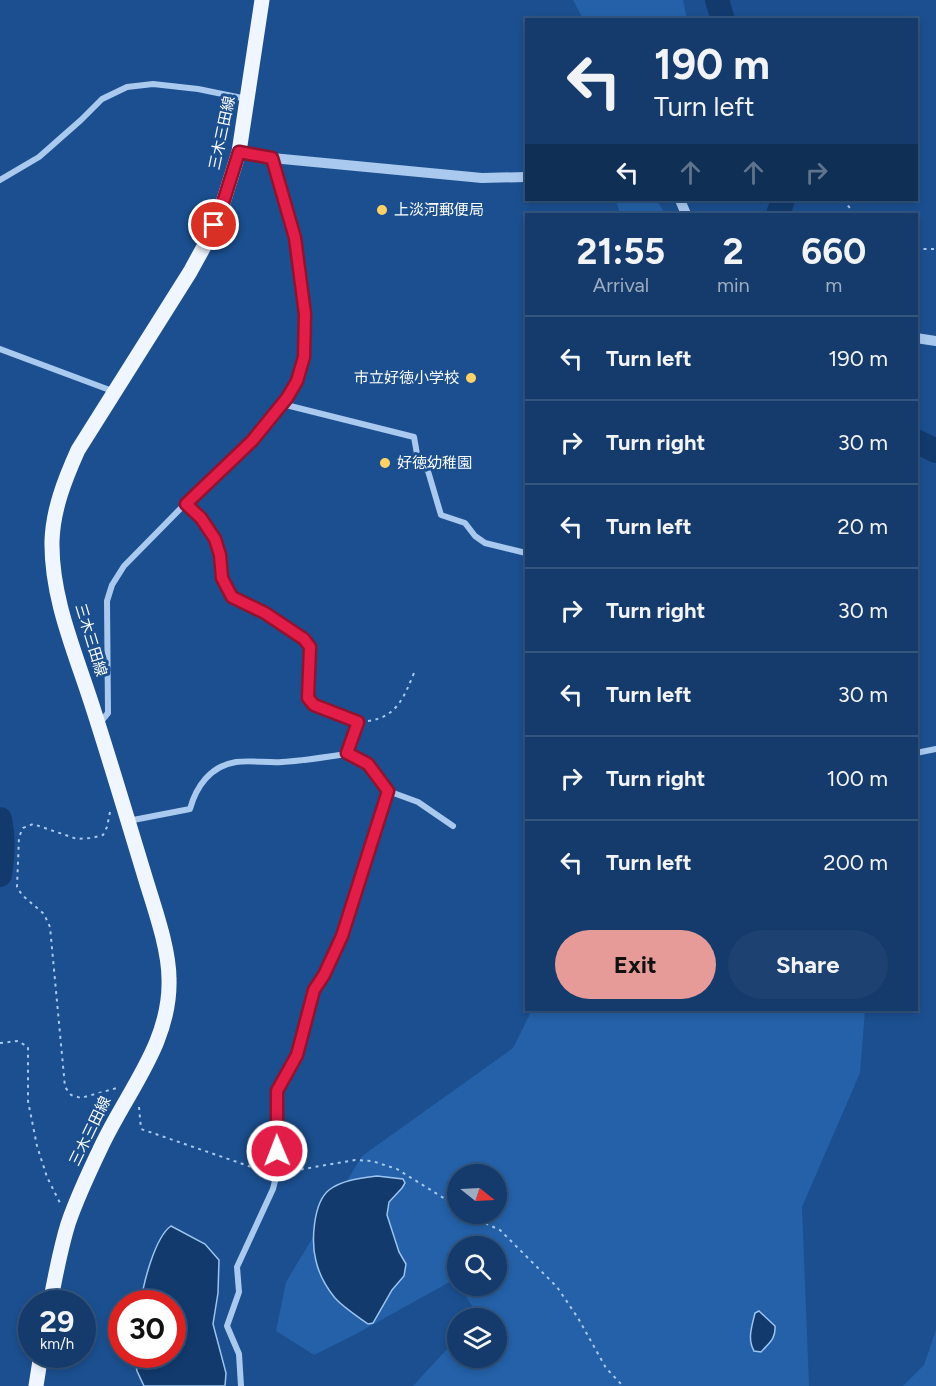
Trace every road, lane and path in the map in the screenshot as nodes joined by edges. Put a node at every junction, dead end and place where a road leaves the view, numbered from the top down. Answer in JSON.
{"nodes":[{"id":1,"x":262,"y":0,"type":"edge"},
{"id":2,"x":248,"y":99,"type":"junction"},
{"id":3,"x":239,"y":152,"type":"junction"},
{"id":4,"x":272,"y":158,"type":"junction"},
{"id":5,"x":525,"y":177,"type":"edge"},
{"id":6,"x":0,"y":180,"type":"edge"},
{"id":7,"x":844,"y":201,"type":"edge"},
{"id":8,"x":854,"y":213,"type":"edge"},
{"id":9,"x":918,"y":249,"type":"edge"},
{"id":10,"x":936,"y":249,"type":"edge"},
{"id":11,"x":918,"y":338,"type":"edge"},
{"id":12,"x":936,"y":340,"type":"edge"},
{"id":13,"x":0,"y":349,"type":"edge"},
{"id":14,"x":115,"y":392,"type":"junction"},
{"id":15,"x":282,"y":404,"type":"junction"},
{"id":16,"x":186,"y":504,"type":"junction"},
{"id":17,"x":525,"y":553,"type":"edge"},
{"id":18,"x":414,"y":673,"type":"dead end"},
{"id":19,"x":358,"y":722,"type":"junction"},
{"id":20,"x":99,"y":724,"type":"junction"},
{"id":21,"x":936,"y":749,"type":"edge"},
{"id":22,"x":347,"y":753,"type":"junction"},
{"id":23,"x":918,"y":753,"type":"edge"},
{"id":24,"x":388,"y":791,"type":"junction"},
{"id":25,"x":110,"y":812,"type":"dead end"},
{"id":26,"x":129,"y":821,"type":"junction"},
{"id":27,"x":453,"y":826,"type":"dead end"},
{"id":28,"x":0,"y":1043,"type":"edge"},
{"id":29,"x":136,"y":1083,"type":"junction"},
{"id":30,"x":68,"y":1223,"type":"junction"},
{"id":31,"x":487,"y":1224,"type":"edge"},
{"id":32,"x":53,"y":1290,"type":"edge"},
{"id":33,"x":39,"y":1368,"type":"edge"},
{"id":34,"x":36,"y":1386,"type":"edge"},
{"id":35,"x":241,"y":1386,"type":"edge"},
{"id":36,"x":623,"y":1386,"type":"edge"}],
"edges":[{"from":1,"to":2,"type":"main road","name":"三木三田線"},
{"from":2,"to":3,"type":"main road","name":"三木三田線"},
{"from":2,"to":6,"type":"street"},
{"from":3,"to":4,"type":"street"},
{"from":3,"to":14,"type":"main road","name":"三木三田線"},
{"from":4,"to":5,"type":"street"},
{"from":4,"to":15,"type":"street"},
{"from":7,"to":8,"type":"path"},
{"from":9,"to":10,"type":"path"},
{"from":11,"to":12,"type":"street"},
{"from":13,"to":14,"type":"street"},
{"from":14,"to":20,"type":"main road","name":"三木三田線"},
{"from":15,"to":16,"type":"street"},
{"from":15,"to":17,"type":"street"},
{"from":16,"to":19,"type":"street"},
{"from":16,"to":20,"type":"street"},
{"from":18,"to":19,"type":"path"},
{"from":19,"to":22,"type":"street"},
{"from":20,"to":26,"type":"main road","name":"三木三田線"},
{"from":21,"to":23,"type":"street"},
{"from":22,"to":24,"type":"street"},
{"from":22,"to":26,"type":"street"},
{"from":24,"to":27,"type":"street"},
{"from":24,"to":35,"type":"street"},
{"from":25,"to":29,"type":"path"},
{"from":26,"to":29,"type":"main road","name":"三木三田線"},
{"from":28,"to":30,"type":"path"},
{"from":29,"to":30,"type":"main road","name":"三木三田線"},
{"from":30,"to":32,"type":"main road","name":"三木三田線"},
{"from":31,"to":36,"type":"path"},
{"from":33,"to":34,"type":"main road"}]}
